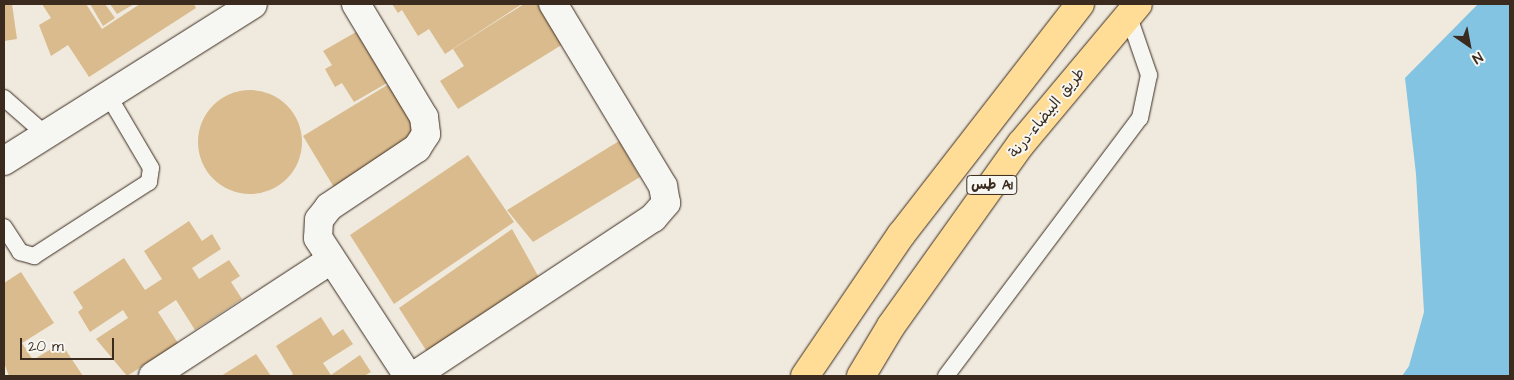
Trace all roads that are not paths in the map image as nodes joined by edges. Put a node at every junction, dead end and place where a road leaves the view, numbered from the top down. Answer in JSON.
{"nodes":[{"id":1,"x":253,"y":4,"type":"edge"},
{"id":2,"x":356,"y":4,"type":"edge"},
{"id":3,"x":553,"y":4,"type":"edge"},
{"id":4,"x":1080,"y":4,"type":"edge"},
{"id":5,"x":1133,"y":9,"type":"edge"},
{"id":6,"x":108,"y":95,"type":"junction"},
{"id":7,"x":4,"y":98,"type":"edge"},
{"id":8,"x":45,"y":134,"type":"junction"},
{"id":9,"x":4,"y":160,"type":"edge"},
{"id":10,"x":4,"y":227,"type":"edge"},
{"id":11,"x":331,"y":260,"type":"junction"},
{"id":12,"x":153,"y":376,"type":"edge"},
{"id":13,"x":408,"y":376,"type":"edge"},
{"id":14,"x":414,"y":376,"type":"edge"},
{"id":15,"x":805,"y":376,"type":"edge"},
{"id":16,"x":861,"y":376,"type":"edge"},
{"id":17,"x":946,"y":376,"type":"edge"}],
"edges":[{"from":1,"to":6,"type":"street"},
{"from":2,"to":11,"type":"street"},
{"from":3,"to":14,"type":"street"},
{"from":4,"to":15,"type":"highway","number":"طس A1"},
{"from":5,"to":16,"type":"highway","name":"طريق البيضاء-درنة","number":"طس A1"},
{"from":5,"to":17,"type":"lane"},
{"from":6,"to":8,"type":"street"},
{"from":6,"to":10,"type":"lane"},
{"from":7,"to":8,"type":"lane"},
{"from":8,"to":9,"type":"street"},
{"from":11,"to":12,"type":"street"},
{"from":11,"to":13,"type":"street"}]}
